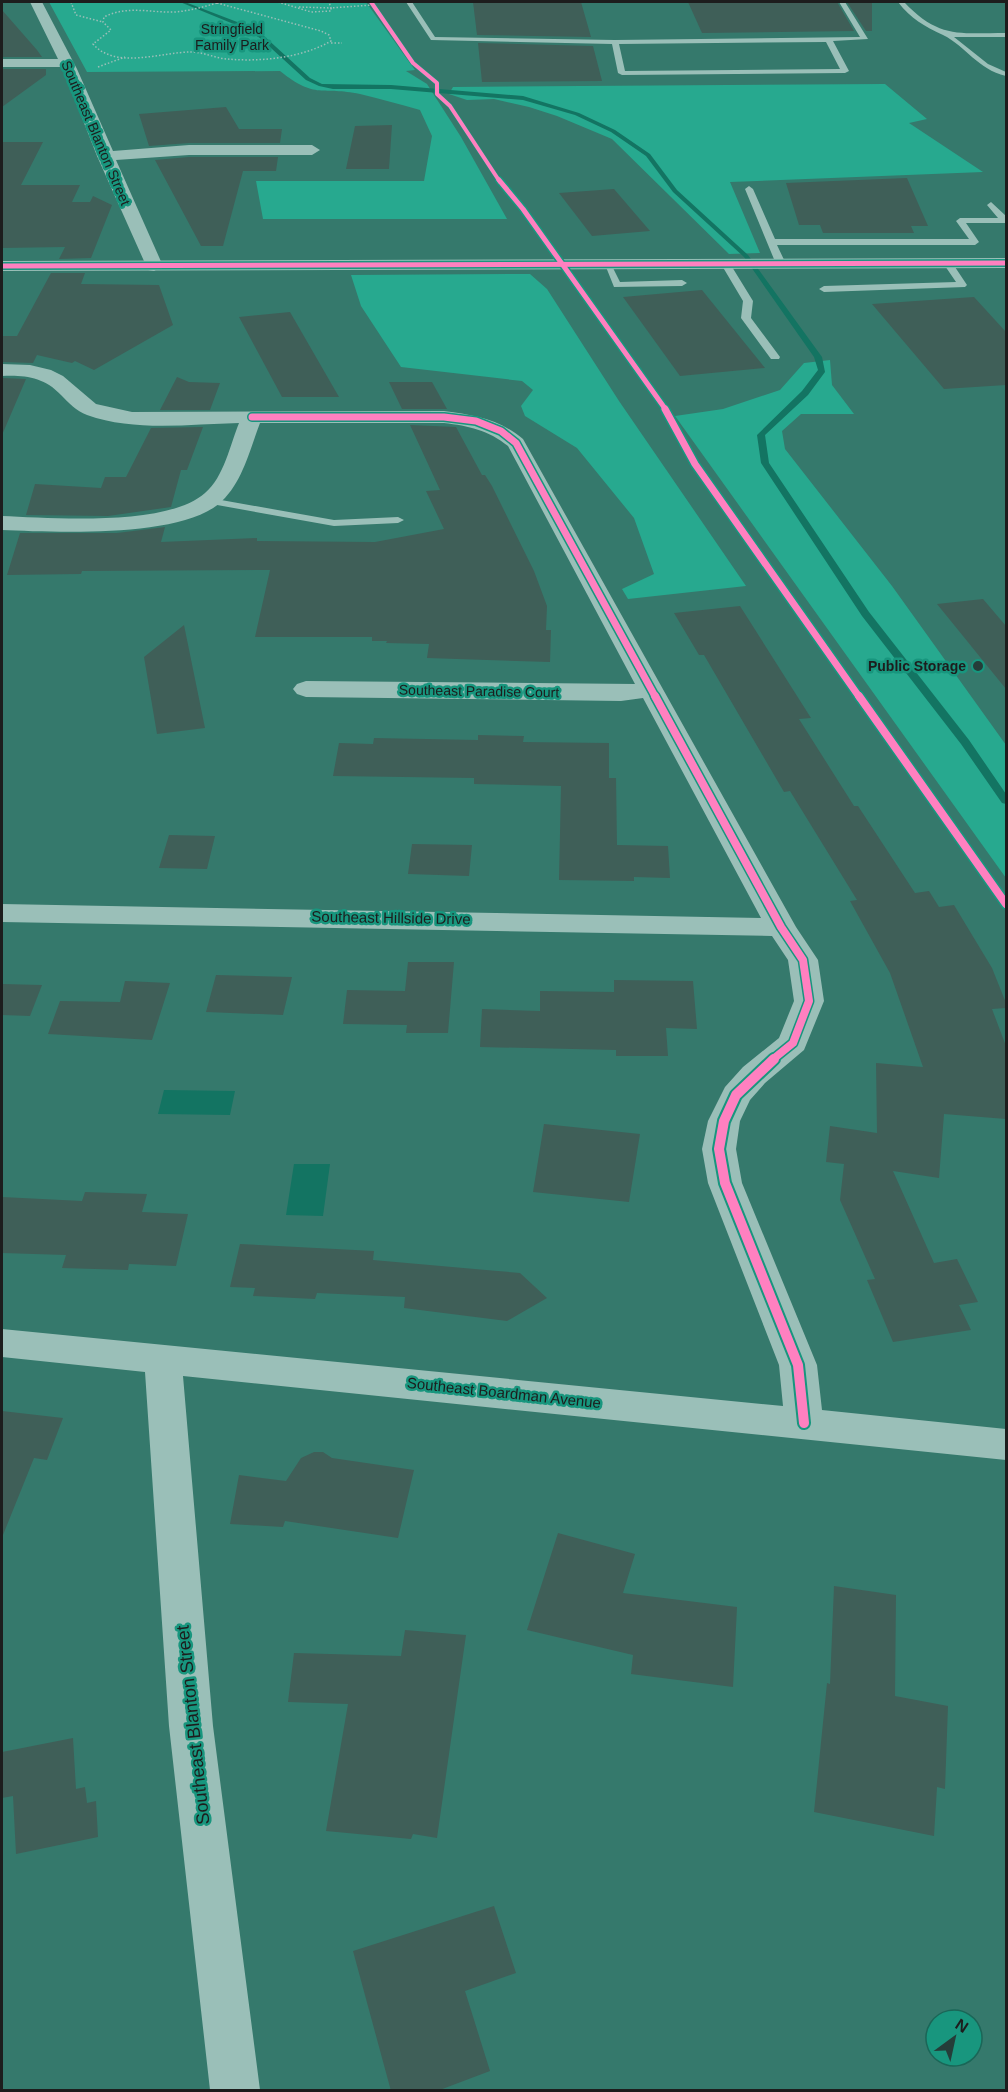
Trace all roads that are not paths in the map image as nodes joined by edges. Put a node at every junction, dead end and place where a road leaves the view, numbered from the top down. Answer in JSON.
{"nodes":[{"id":1,"x":36,"y":2,"type":"edge"},
{"id":2,"x":409,"y":2,"type":"edge"},
{"id":3,"x":842,"y":2,"type":"edge"},
{"id":4,"x":901,"y":2,"type":"edge"},
{"id":5,"x":1006,"y":26,"type":"edge"},
{"id":6,"x":947,"y":34,"type":"junction"},
{"id":7,"x":993,"y":35,"type":"junction"},
{"id":8,"x":1006,"y":35,"type":"edge"},
{"id":9,"x":829,"y":40,"type":"junction"},
{"id":10,"x":615,"y":42,"type":"junction"},
{"id":11,"x":962,"y":46,"type":"junction"},
{"id":12,"x":973,"y":46,"type":"dead end"},
{"id":13,"x":2,"y":63,"type":"edge"},
{"id":14,"x":66,"y":63,"type":"junction"},
{"id":15,"x":1006,"y":74,"type":"edge"},
{"id":16,"x":312,"y":150,"type":"dead end"},
{"id":17,"x":105,"y":156,"type":"junction"},
{"id":18,"x":749,"y":189,"type":"dead end"},
{"id":19,"x":991,"y":205,"type":"dead end"},
{"id":20,"x":1006,"y":220,"type":"edge"},
{"id":21,"x":771,"y":242,"type":"junction"},
{"id":22,"x":948,"y":263,"type":"junction"},
{"id":23,"x":1006,"y":263,"type":"edge"},
{"id":24,"x":607,"y":264,"type":"junction"},
{"id":25,"x":726,"y":264,"type":"junction"},
{"id":26,"x":781,"y":264,"type":"junction"},
{"id":27,"x":2,"y":266,"type":"edge"},
{"id":28,"x":154,"y":266,"type":"junction"},
{"id":29,"x":682,"y":283,"type":"dead end"},
{"id":30,"x":824,"y":289,"type":"dead end"},
{"id":31,"x":775,"y":357,"type":"dead end"},
{"id":32,"x":2,"y":370,"type":"edge"},
{"id":33,"x":252,"y":417,"type":"junction"},
{"id":34,"x":210,"y":501,"type":"junction"},
{"id":35,"x":398,"y":520,"type":"dead end"},
{"id":36,"x":2,"y":523,"type":"edge"},
{"id":37,"x":306,"y":688,"type":"dead end"},
{"id":38,"x":651,"y":690,"type":"junction"},
{"id":39,"x":2,"y":913,"type":"edge"},
{"id":40,"x":781,"y":927,"type":"junction"},
{"id":41,"x":2,"y":1343,"type":"edge"},
{"id":42,"x":163,"y":1359,"type":"junction"},
{"id":43,"x":804,"y":1424,"type":"junction"},
{"id":44,"x":1006,"y":1444,"type":"edge"},
{"id":45,"x":235,"y":2091,"type":"edge"}],
"edges":[{"from":1,"to":14,"type":"street","name":"Southeast Blanton Street"},
{"from":2,"to":10,"type":"lane"},
{"from":3,"to":9,"type":"lane"},
{"from":4,"to":6,"type":"lane"},
{"from":5,"to":7,"type":"lane"},
{"from":6,"to":7,"type":"lane"},
{"from":6,"to":11,"type":"lane"},
{"from":7,"to":8,"type":"lane"},
{"from":9,"to":10,"type":"lane"},
{"from":9,"to":10,"type":"lane"},
{"from":11,"to":12,"type":"lane"},
{"from":11,"to":15,"type":"lane"},
{"from":13,"to":14,"type":"street"},
{"from":14,"to":17,"type":"street","name":"Southeast Blanton Street"},
{"from":16,"to":17,"type":"street"},
{"from":17,"to":28,"type":"street","name":"Southeast Blanton Street"},
{"from":18,"to":21,"type":"lane"},
{"from":19,"to":20,"type":"lane"},
{"from":20,"to":21,"type":"lane"},
{"from":21,"to":26,"type":"lane"},
{"from":22,"to":23,"type":"street"},
{"from":22,"to":26,"type":"street"},
{"from":22,"to":30,"type":"lane"},
{"from":24,"to":25,"type":"street"},
{"from":24,"to":28,"type":"street"},
{"from":24,"to":29,"type":"lane"},
{"from":25,"to":26,"type":"street"},
{"from":25,"to":31,"type":"lane"},
{"from":27,"to":28,"type":"street"},
{"from":32,"to":33,"type":"street"},
{"from":33,"to":34,"type":"street"},
{"from":33,"to":38,"type":"street"},
{"from":34,"to":35,"type":"lane"},
{"from":34,"to":36,"type":"street"},
{"from":37,"to":38,"type":"street","name":"Southeast Paradise Court"},
{"from":38,"to":40,"type":"street"},
{"from":39,"to":40,"type":"street","name":"Southeast Hillside Drive"},
{"from":40,"to":43,"type":"street"},
{"from":41,"to":42,"type":"street","name":"Southeast Boardman Avenue"},
{"from":42,"to":43,"type":"street","name":"Southeast Boardman Avenue"},
{"from":42,"to":45,"type":"street","name":"Southeast Blanton Street"},
{"from":43,"to":44,"type":"street","name":"Southeast Boardman Avenue"}]}
